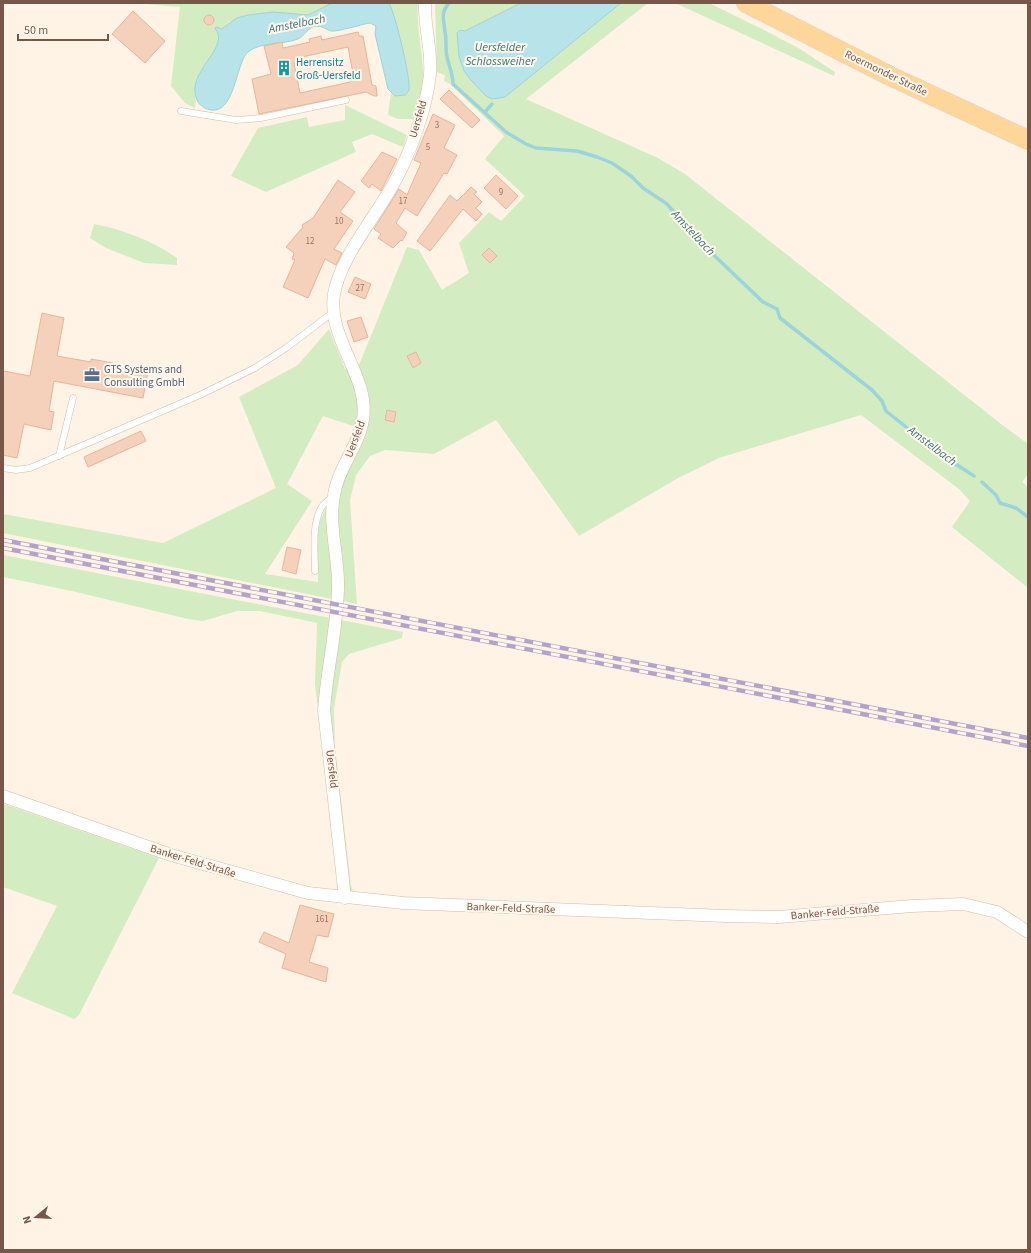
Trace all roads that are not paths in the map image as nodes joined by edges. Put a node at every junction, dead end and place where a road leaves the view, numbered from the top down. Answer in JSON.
{"nodes":[{"id":1,"x":425,"y":3,"type":"edge"},
{"id":2,"x":746,"y":3,"type":"edge"},
{"id":3,"x":346,"y":100,"type":"dead end"},
{"id":4,"x":181,"y":110,"type":"dead end"},
{"id":5,"x":1028,"y":140,"type":"edge"},
{"id":6,"x":332,"y":313,"type":"junction"},
{"id":7,"x":73,"y":398,"type":"dead end"},
{"id":8,"x":59,"y":456,"type":"junction"},
{"id":9,"x":3,"y":468,"type":"edge"},
{"id":10,"x":333,"y":497,"type":"junction"},
{"id":11,"x":315,"y":571,"type":"dead end"},
{"id":12,"x":3,"y":796,"type":"edge"},
{"id":13,"x":345,"y":898,"type":"junction"},
{"id":14,"x":1028,"y":932,"type":"edge"}],
"edges":[{"from":1,"to":6,"type":"street","name":"Uersfeld"},
{"from":2,"to":5,"type":"main road","name":"Roermonder Straße"},
{"from":3,"to":4,"type":"lane"},
{"from":6,"to":8,"type":"lane"},
{"from":6,"to":10,"type":"street","name":"Uersfeld"},
{"from":7,"to":8,"type":"lane"},
{"from":8,"to":9,"type":"lane"},
{"from":10,"to":11,"type":"lane"},
{"from":10,"to":13,"type":"street","name":"Uersfeld"},
{"from":12,"to":13,"type":"street","name":"Banker-Feld-Straße"},
{"from":13,"to":14,"type":"street","name":"Banker-Feld-Straße"}]}
